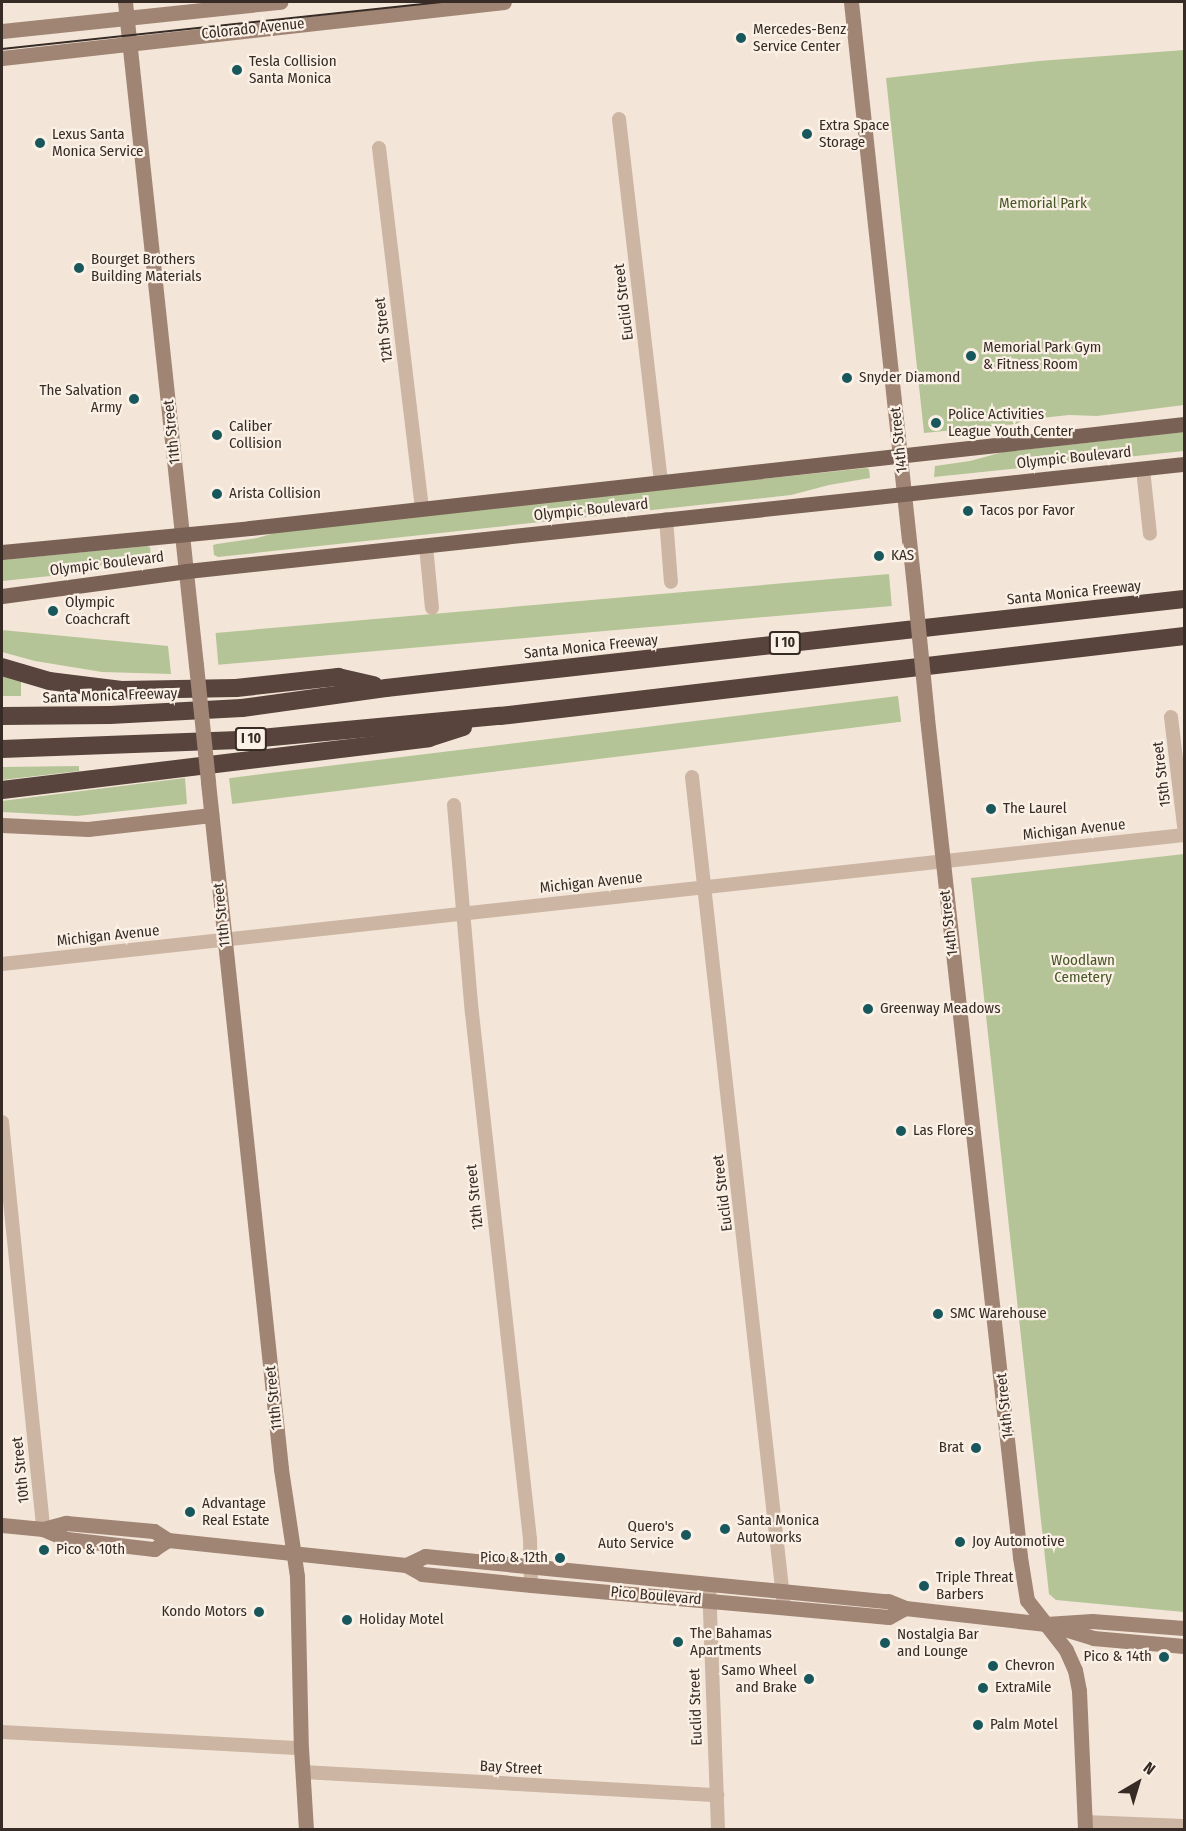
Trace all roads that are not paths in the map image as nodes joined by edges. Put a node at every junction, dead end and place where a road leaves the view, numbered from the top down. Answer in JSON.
{"nodes":[{"id":1,"x":125,"y":2,"type":"edge"},
{"id":2,"x":280,"y":2,"type":"edge"},
{"id":3,"x":504,"y":2,"type":"edge"},
{"id":4,"x":851,"y":2,"type":"edge"},
{"id":5,"x":127,"y":17,"type":"junction"},
{"id":6,"x":2,"y":31,"type":"edge"},
{"id":7,"x":129,"y":44,"type":"junction"},
{"id":8,"x":2,"y":58,"type":"edge"},
{"id":9,"x":619,"y":118,"type":"dead end"},
{"id":10,"x":379,"y":148,"type":"dead end"},
{"id":11,"x":1185,"y":424,"type":"edge"},
{"id":12,"x":901,"y":457,"type":"junction"},
{"id":13,"x":1185,"y":464,"type":"edge"},
{"id":14,"x":1143,"y":469,"type":"junction"},
{"id":15,"x":661,"y":482,"type":"junction"},
{"id":16,"x":904,"y":496,"type":"junction"},
{"id":17,"x":422,"y":509,"type":"junction"},
{"id":18,"x":666,"y":519,"type":"junction"},
{"id":19,"x":1150,"y":534,"type":"dead end"},
{"id":20,"x":183,"y":535,"type":"junction"},
{"id":21,"x":426,"y":546,"type":"junction"},
{"id":22,"x":2,"y":552,"type":"edge"},
{"id":23,"x":187,"y":572,"type":"junction"},
{"id":24,"x":671,"y":582,"type":"dead end"},
{"id":25,"x":2,"y":596,"type":"edge"},
{"id":26,"x":1185,"y":599,"type":"edge"},
{"id":27,"x":432,"y":608,"type":"dead end"},
{"id":28,"x":1185,"y":636,"type":"edge"},
{"id":29,"x":2,"y":667,"type":"edge"},
{"id":30,"x":386,"y":688,"type":"junction"},
{"id":31,"x":2,"y":716,"type":"edge"},
{"id":32,"x":500,"y":716,"type":"junction"},
{"id":33,"x":1171,"y":717,"type":"dead end"},
{"id":34,"x":2,"y":749,"type":"edge"},
{"id":35,"x":692,"y":777,"type":"dead end"},
{"id":36,"x":2,"y":790,"type":"edge"},
{"id":37,"x":454,"y":805,"type":"dead end"},
{"id":38,"x":211,"y":815,"type":"junction"},
{"id":39,"x":2,"y":825,"type":"edge"},
{"id":40,"x":1185,"y":826,"type":"edge"},
{"id":41,"x":1185,"y":835,"type":"edge"},
{"id":42,"x":942,"y":861,"type":"junction"},
{"id":43,"x":704,"y":888,"type":"junction"},
{"id":44,"x":463,"y":914,"type":"junction"},
{"id":45,"x":225,"y":940,"type":"junction"},
{"id":46,"x":2,"y":964,"type":"edge"},
{"id":47,"x":2,"y":1122,"type":"edge"},
{"id":48,"x":2,"y":1525,"type":"edge"},
{"id":49,"x":43,"y":1529,"type":"junction"},
{"id":50,"x":294,"y":1551,"type":"junction"},
{"id":51,"x":406,"y":1565,"type":"junction"},
{"id":52,"x":531,"y":1566,"type":"junction"},
{"id":53,"x":709,"y":1584,"type":"junction"},
{"id":54,"x":531,"y":1585,"type":"junction"},
{"id":55,"x":784,"y":1599,"type":"junction"},
{"id":56,"x":708,"y":1600,"type":"junction"},
{"id":57,"x":1046,"y":1624,"type":"junction"},
{"id":58,"x":1185,"y":1628,"type":"edge"},
{"id":59,"x":1185,"y":1646,"type":"edge"},
{"id":60,"x":2,"y":1732,"type":"edge"},
{"id":61,"x":301,"y":1748,"type":"junction"},
{"id":62,"x":303,"y":1772,"type":"junction"},
{"id":63,"x":717,"y":1796,"type":"junction"},
{"id":64,"x":1085,"y":1826,"type":"edge"},
{"id":65,"x":1185,"y":1826,"type":"edge"},
{"id":66,"x":306,"y":1830,"type":"edge"},
{"id":67,"x":718,"y":1830,"type":"edge"}],
"edges":[{"from":1,"to":5,"type":"street","name":"11th Street"},
{"from":2,"to":5,"type":"street","name":"Colorado Avenue"},
{"from":3,"to":7,"type":"street","name":"Colorado Avenue"},
{"from":4,"to":12,"type":"street","name":"14th Street"},
{"from":5,"to":6,"type":"street","name":"Colorado Avenue"},
{"from":5,"to":7,"type":"street","name":"11th Street"},
{"from":7,"to":8,"type":"street","name":"Colorado Avenue"},
{"from":7,"to":20,"type":"street","name":"11th Street"},
{"from":9,"to":15,"type":"street","name":"Euclid Street"},
{"from":10,"to":17,"type":"street","name":"12th Street"},
{"from":11,"to":12,"type":"main road","name":"Olympic Boulevard"},
{"from":12,"to":15,"type":"main road","name":"Olympic Boulevard"},
{"from":12,"to":16,"type":"street","name":"14th Street"},
{"from":13,"to":14,"type":"main road","name":"Olympic Boulevard"},
{"from":14,"to":16,"type":"main road","name":"Olympic Boulevard"},
{"from":14,"to":19,"type":"street"},
{"from":15,"to":17,"type":"main road","name":"Olympic Boulevard"},
{"from":16,"to":18,"type":"main road","name":"Olympic Boulevard"},
{"from":16,"to":42,"type":"street","name":"14th Street","bridge":true},
{"from":17,"to":20,"type":"main road","name":"Olympic Boulevard"},
{"from":18,"to":21,"type":"main road","name":"Olympic Boulevard"},
{"from":18,"to":24,"type":"street"},
{"from":20,"to":22,"type":"main road","name":"Olympic Boulevard"},
{"from":20,"to":23,"type":"street","name":"11th Street"},
{"from":21,"to":23,"type":"main road","name":"Olympic Boulevard"},
{"from":21,"to":27,"type":"street"},
{"from":23,"to":25,"type":"main road","name":"Olympic Boulevard"},
{"from":23,"to":38,"type":"street","name":"11th Street","bridge":true},
{"from":26,"to":30,"type":"highway","name":"Santa Monica Freeway","number":"I 10"},
{"from":28,"to":32,"type":"highway","number":"I 10"},
{"from":29,"to":30,"type":"highway"},
{"from":30,"to":31,"type":"highway","name":"Santa Monica Freeway","number":"I 10"},
{"from":32,"to":34,"type":"highway","number":"I 10"},
{"from":32,"to":36,"type":"highway"},
{"from":33,"to":40,"type":"street","name":"15th Street"},
{"from":35,"to":43,"type":"street","name":"Euclid Street"},
{"from":37,"to":44,"type":"street","name":"12th Street"},
{"from":38,"to":39,"type":"street"},
{"from":38,"to":45,"type":"street","name":"11th Street"},
{"from":41,"to":42,"type":"street","name":"Michigan Avenue"},
{"from":42,"to":43,"type":"street","name":"Michigan Avenue"},
{"from":42,"to":57,"type":"street","name":"14th Street"},
{"from":43,"to":44,"type":"street","name":"Michigan Avenue"},
{"from":43,"to":55,"type":"street","name":"Euclid Street"},
{"from":44,"to":45,"type":"street","name":"Michigan Avenue"},
{"from":44,"to":52,"type":"street","name":"12th Street"},
{"from":45,"to":46,"type":"street","name":"Michigan Avenue"},
{"from":45,"to":50,"type":"street","name":"11th Street"},
{"from":47,"to":49,"type":"street","name":"10th Street"},
{"from":48,"to":49,"type":"street","name":"Pico Boulevard"},
{"from":49,"to":50,"type":"street","name":"Pico Boulevard"},
{"from":50,"to":51,"type":"street","name":"Pico Boulevard"},
{"from":50,"to":61,"type":"street","name":"11th Street"},
{"from":51,"to":52,"type":"street","name":"Pico Boulevard"},
{"from":51,"to":54,"type":"street","name":"Pico Boulevard"},
{"from":52,"to":53,"type":"street","name":"Pico Boulevard"},
{"from":52,"to":54,"type":"street","name":"12th Street"},
{"from":53,"to":55,"type":"street","name":"Pico Boulevard"},
{"from":53,"to":56,"type":"street","name":"Euclid Street"},
{"from":54,"to":56,"type":"street","name":"Pico Boulevard"},
{"from":55,"to":56,"type":"street","name":"Pico Boulevard"},
{"from":55,"to":57,"type":"street","name":"Pico Boulevard"},
{"from":56,"to":63,"type":"street","name":"Euclid Street"},
{"from":57,"to":58,"type":"street","name":"Pico Boulevard"},
{"from":57,"to":59,"type":"street","name":"Pico Boulevard"},
{"from":57,"to":64,"type":"street","name":"14th Street"},
{"from":60,"to":61,"type":"street"},
{"from":61,"to":62,"type":"street","name":"11th Street"},
{"from":62,"to":63,"type":"street","name":"Bay Street"},
{"from":62,"to":66,"type":"street","name":"11th Street"},
{"from":63,"to":67,"type":"street","name":"Euclid Street"},
{"from":64,"to":65,"type":"street"}]}
